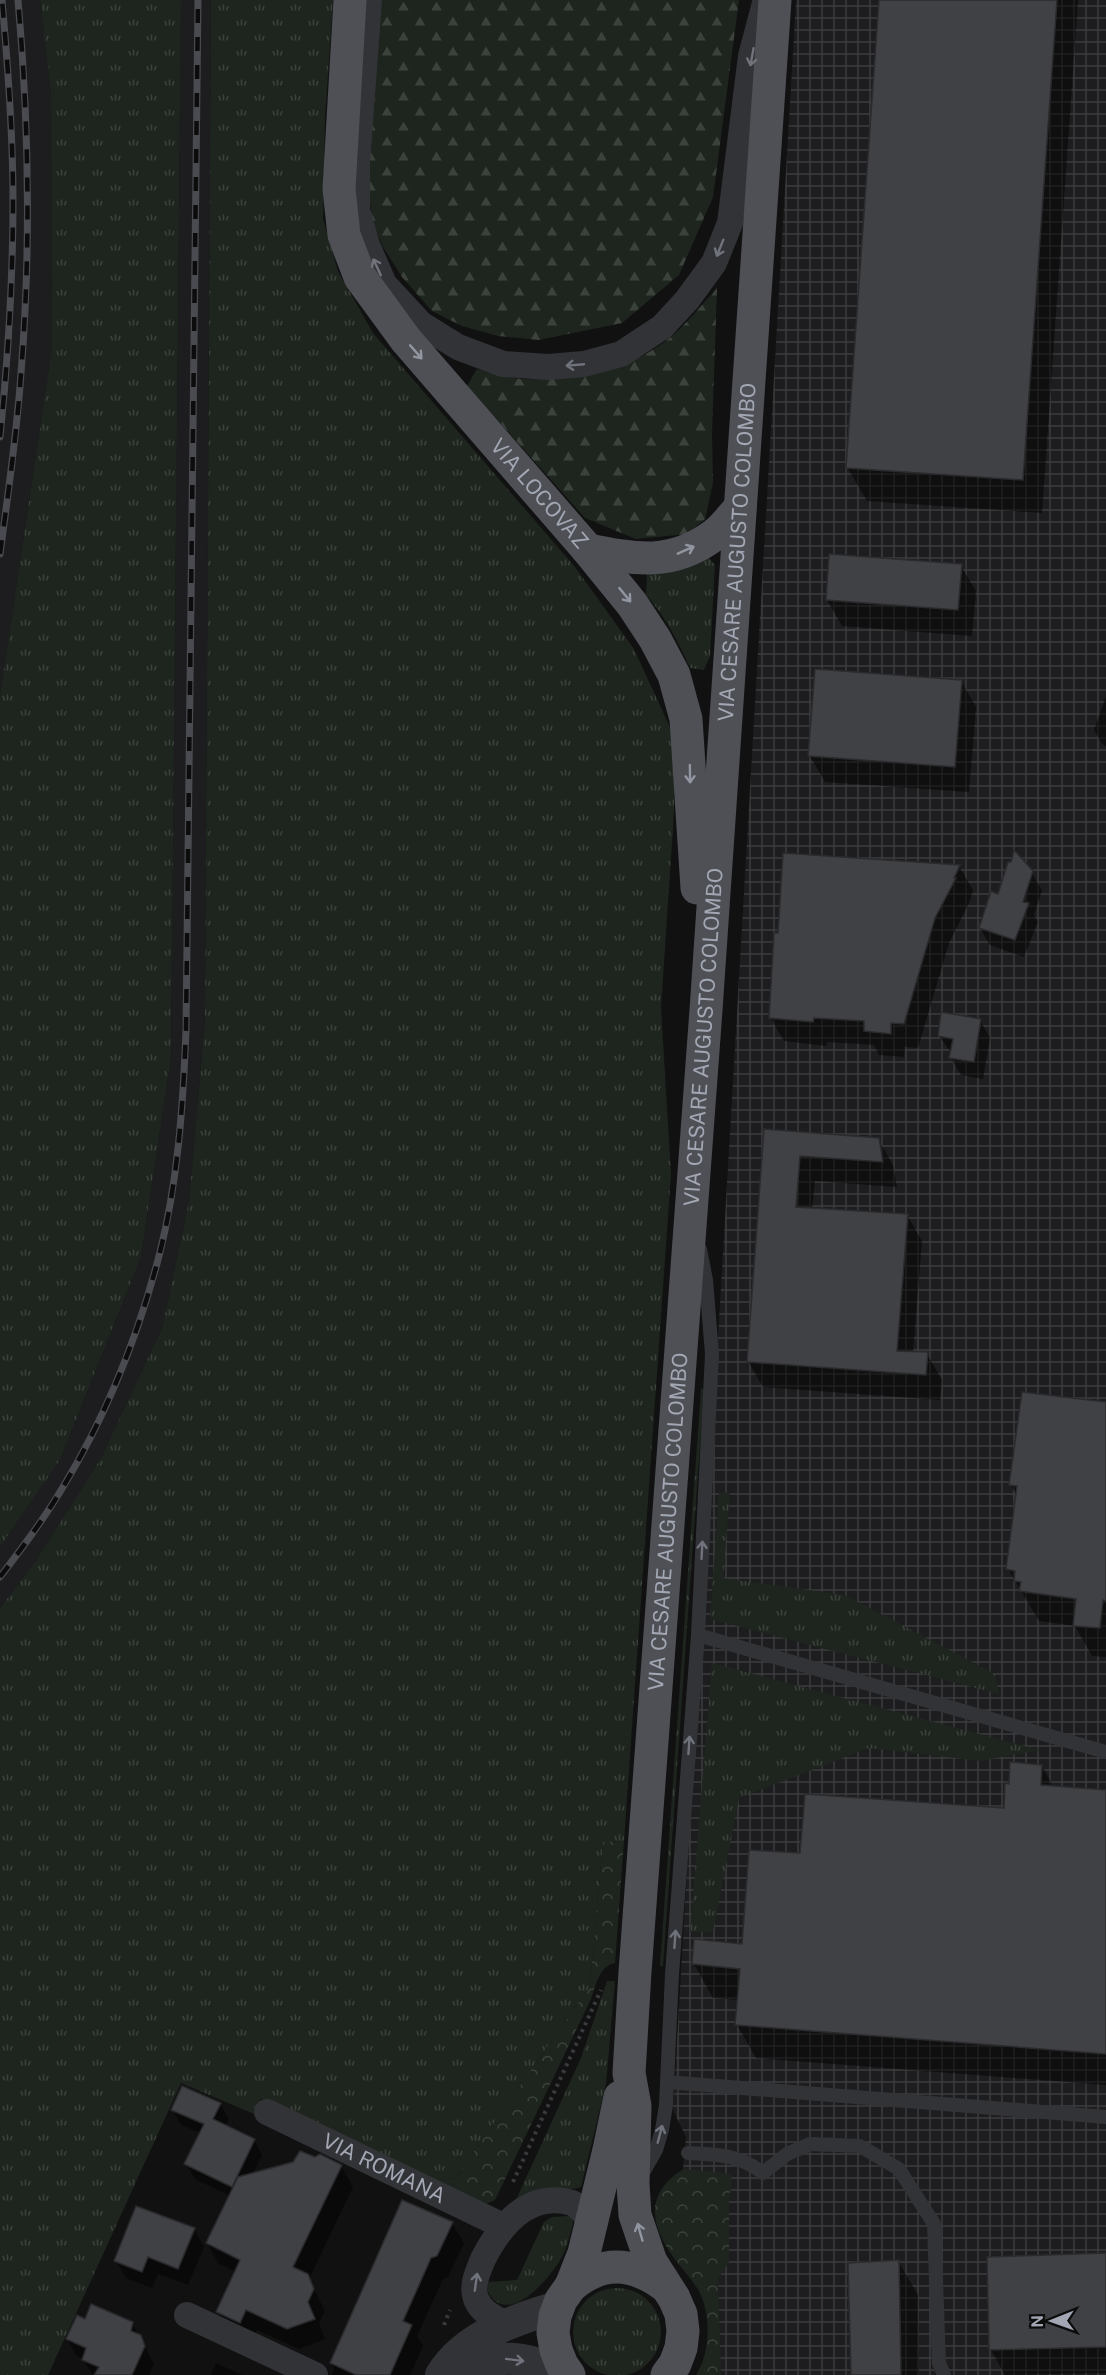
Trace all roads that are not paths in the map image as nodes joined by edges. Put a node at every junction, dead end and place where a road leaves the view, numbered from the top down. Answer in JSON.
{"nodes":[{"id":1,"x":350,"y":0,"type":"edge"},
{"id":2,"x":369,"y":0,"type":"edge"},
{"id":3,"x":773,"y":3,"type":"edge"},
{"id":4,"x":740,"y":508,"type":"junction"},
{"id":5,"x":588,"y":550,"type":"junction"},
{"id":6,"x":706,"y":1010,"type":"junction"},
{"id":7,"x":690,"y":1203,"type":"junction"},
{"id":8,"x":698,"y":1635,"type":"junction"},
{"id":9,"x":1106,"y":1752,"type":"edge"},
{"id":10,"x":629,"y":2073,"type":"junction"},
{"id":11,"x":668,"y":2082,"type":"junction"},
{"id":12,"x":267,"y":2112,"type":"dead end"},
{"id":13,"x":1106,"y":2117,"type":"edge"},
{"id":14,"x":688,"y":2153,"type":"dead end"},
{"id":15,"x":633,"y":2184,"type":"junction"},
{"id":16,"x":592,"y":2222,"type":"junction"},
{"id":17,"x":498,"y":2223,"type":"junction"},
{"id":18,"x":664,"y":2285,"type":"junction"},
{"id":19,"x":564,"y":2296,"type":"junction"},
{"id":20,"x":187,"y":2315,"type":"dead end"},
{"id":21,"x":507,"y":2324,"type":"junction"},
{"id":22,"x":568,"y":2374,"type":"edge"},
{"id":23,"x":315,"y":2375,"type":"edge"},
{"id":24,"x":441,"y":2375,"type":"edge"},
{"id":25,"x":466,"y":2375,"type":"edge"},
{"id":26,"x":667,"y":2375,"type":"edge"},
{"id":27,"x":944,"y":2375,"type":"edge"}],
"edges":[{"from":1,"to":5,"type":"main road","name":"VIA LOCOVAZ","one_way":true},
{"from":3,"to":2,"type":"street","one_way":true},
{"from":3,"to":4,"type":"main road","name":"VIA CESARE AUGUSTO COLOMBO"},
{"from":5,"to":4,"type":"main road","one_way":true},
{"from":4,"to":6,"type":"main road","name":"VIA CESARE AUGUSTO COLOMBO"},
{"from":5,"to":6,"type":"main road","name":"VIA LOCOVAZ","one_way":true},
{"from":6,"to":7,"type":"main road","name":"VIA CESARE AUGUSTO COLOMBO"},
{"from":8,"to":7,"type":"lane","one_way":true},
{"from":7,"to":10,"type":"main road","name":"VIA CESARE AUGUSTO COLOMBO"},
{"from":8,"to":9,"type":"lane"},
{"from":11,"to":8,"type":"lane","one_way":true},
{"from":10,"to":15,"type":"main road","name":"VIA CESARE AUGUSTO COLOMBO"},
{"from":10,"to":16,"type":"main road","name":"VIA CESARE AUGUSTO COLOMBO"},
{"from":11,"to":13,"type":"lane"},
{"from":15,"to":11,"type":"lane","one_way":true},
{"from":12,"to":17,"type":"street","name":"VIA ROMANA"},
{"from":14,"to":27,"type":"lane"},
{"from":18,"to":15,"type":"main road","name":"VIA CESARE AUGUSTO COLOMBO","one_way":true},
{"from":16,"to":17,"type":"street"},
{"from":16,"to":19,"type":"main road","name":"VIA CESARE AUGUSTO COLOMBO"},
{"from":21,"to":17,"type":"street","one_way":true},
{"from":18,"to":19,"type":"main road","name":"VIA CESARE AUGUSTO COLOMBO"},
{"from":18,"to":26,"type":"main road","name":"VIA CESARE AUGUSTO COLOMBO"},
{"from":19,"to":21,"type":"street"},
{"from":19,"to":22,"type":"main road","name":"VIA CESARE AUGUSTO COLOMBO"},
{"from":20,"to":23,"type":"street"},
{"from":21,"to":24,"type":"street"},
{"from":25,"to":22,"type":"street","one_way":true}]}
